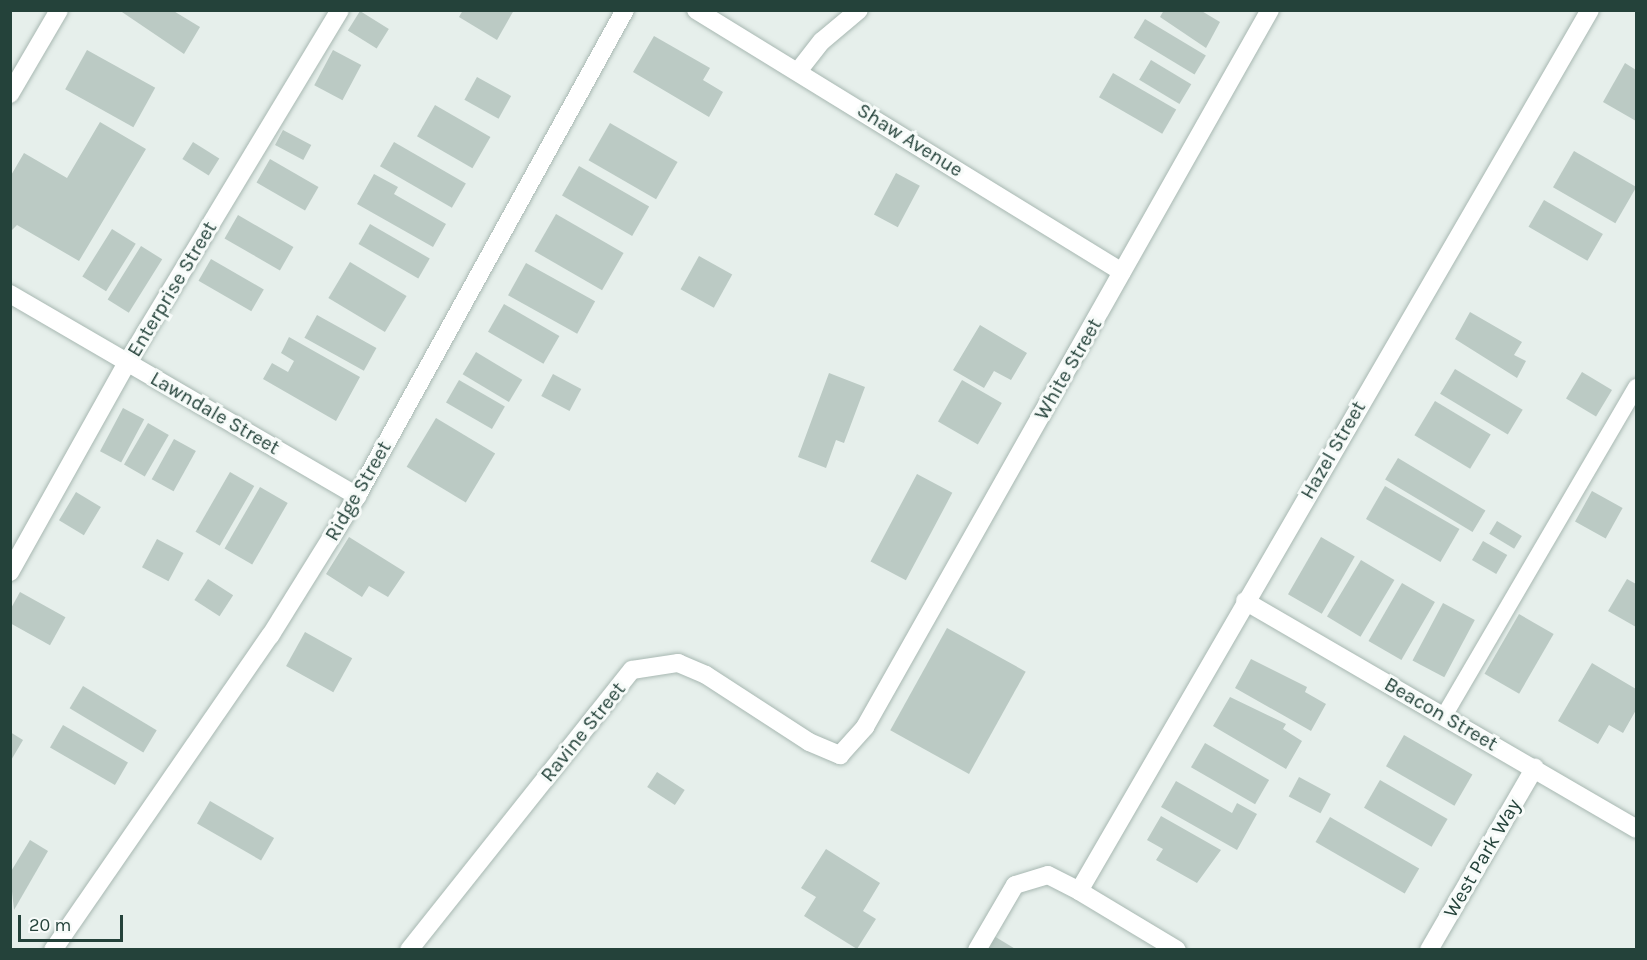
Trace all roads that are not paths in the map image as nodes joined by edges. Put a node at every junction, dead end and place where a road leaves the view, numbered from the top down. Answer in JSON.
{"nodes":[{"id":1,"x":59,"y":10,"type":"edge"},
{"id":2,"x":340,"y":10,"type":"edge"},
{"id":3,"x":625,"y":10,"type":"edge"},
{"id":4,"x":696,"y":10,"type":"edge"},
{"id":5,"x":859,"y":10,"type":"edge"},
{"id":6,"x":1270,"y":10,"type":"edge"},
{"id":7,"x":1590,"y":10,"type":"edge"},
{"id":8,"x":799,"y":70,"type":"junction"},
{"id":9,"x":10,"y":94,"type":"edge"},
{"id":10,"x":1122,"y":272,"type":"junction"},
{"id":11,"x":10,"y":294,"type":"edge"},
{"id":12,"x":127,"y":363,"type":"junction"},
{"id":13,"x":1636,"y":387,"type":"edge"},
{"id":14,"x":357,"y":496,"type":"junction"},
{"id":15,"x":10,"y":572,"type":"edge"},
{"id":16,"x":1245,"y":601,"type":"junction"},
{"id":17,"x":1444,"y":716,"type":"junction"},
{"id":18,"x":865,"y":727,"type":"joint"},
{"id":19,"x":1535,"y":767,"type":"junction"},
{"id":20,"x":1636,"y":829,"type":"edge"},
{"id":21,"x":1078,"y":891,"type":"junction"},
{"id":22,"x":53,"y":950,"type":"edge"},
{"id":23,"x":409,"y":950,"type":"edge"},
{"id":24,"x":977,"y":950,"type":"edge"},
{"id":25,"x":1177,"y":950,"type":"edge"},
{"id":26,"x":1429,"y":950,"type":"edge"}],
"edges":[{"from":1,"to":9,"type":"street"},
{"from":2,"to":12,"type":"street","name":"Enterprise Street"},
{"from":3,"to":14,"type":"street","name":"Ridge Street"},
{"from":4,"to":8,"type":"street","name":"Shaw Avenue"},
{"from":5,"to":8,"type":"street"},
{"from":6,"to":10,"type":"street","name":"White Street"},
{"from":7,"to":16,"type":"street","name":"Hazel Street"},
{"from":8,"to":10,"type":"street","name":"Shaw Avenue"},
{"from":10,"to":18,"type":"street","name":"White Street"},
{"from":11,"to":12,"type":"street","name":"Lawndale Street"},
{"from":12,"to":14,"type":"street","name":"Lawndale Street"},
{"from":12,"to":15,"type":"street","name":"Enterprise Street"},
{"from":13,"to":17,"type":"lane"},
{"from":14,"to":22,"type":"street","name":"Ridge Street"},
{"from":16,"to":17,"type":"street","name":"Beacon Street"},
{"from":16,"to":21,"type":"street","name":"Hazel Street"},
{"from":17,"to":19,"type":"street","name":"Beacon Street"},
{"from":18,"to":23,"type":"street","name":"Ravine Street"},
{"from":19,"to":20,"type":"street","name":"Beacon Street"},
{"from":19,"to":26,"type":"street","name":"West Park Way"},
{"from":21,"to":24,"type":"street"},
{"from":21,"to":25,"type":"street"}]}
